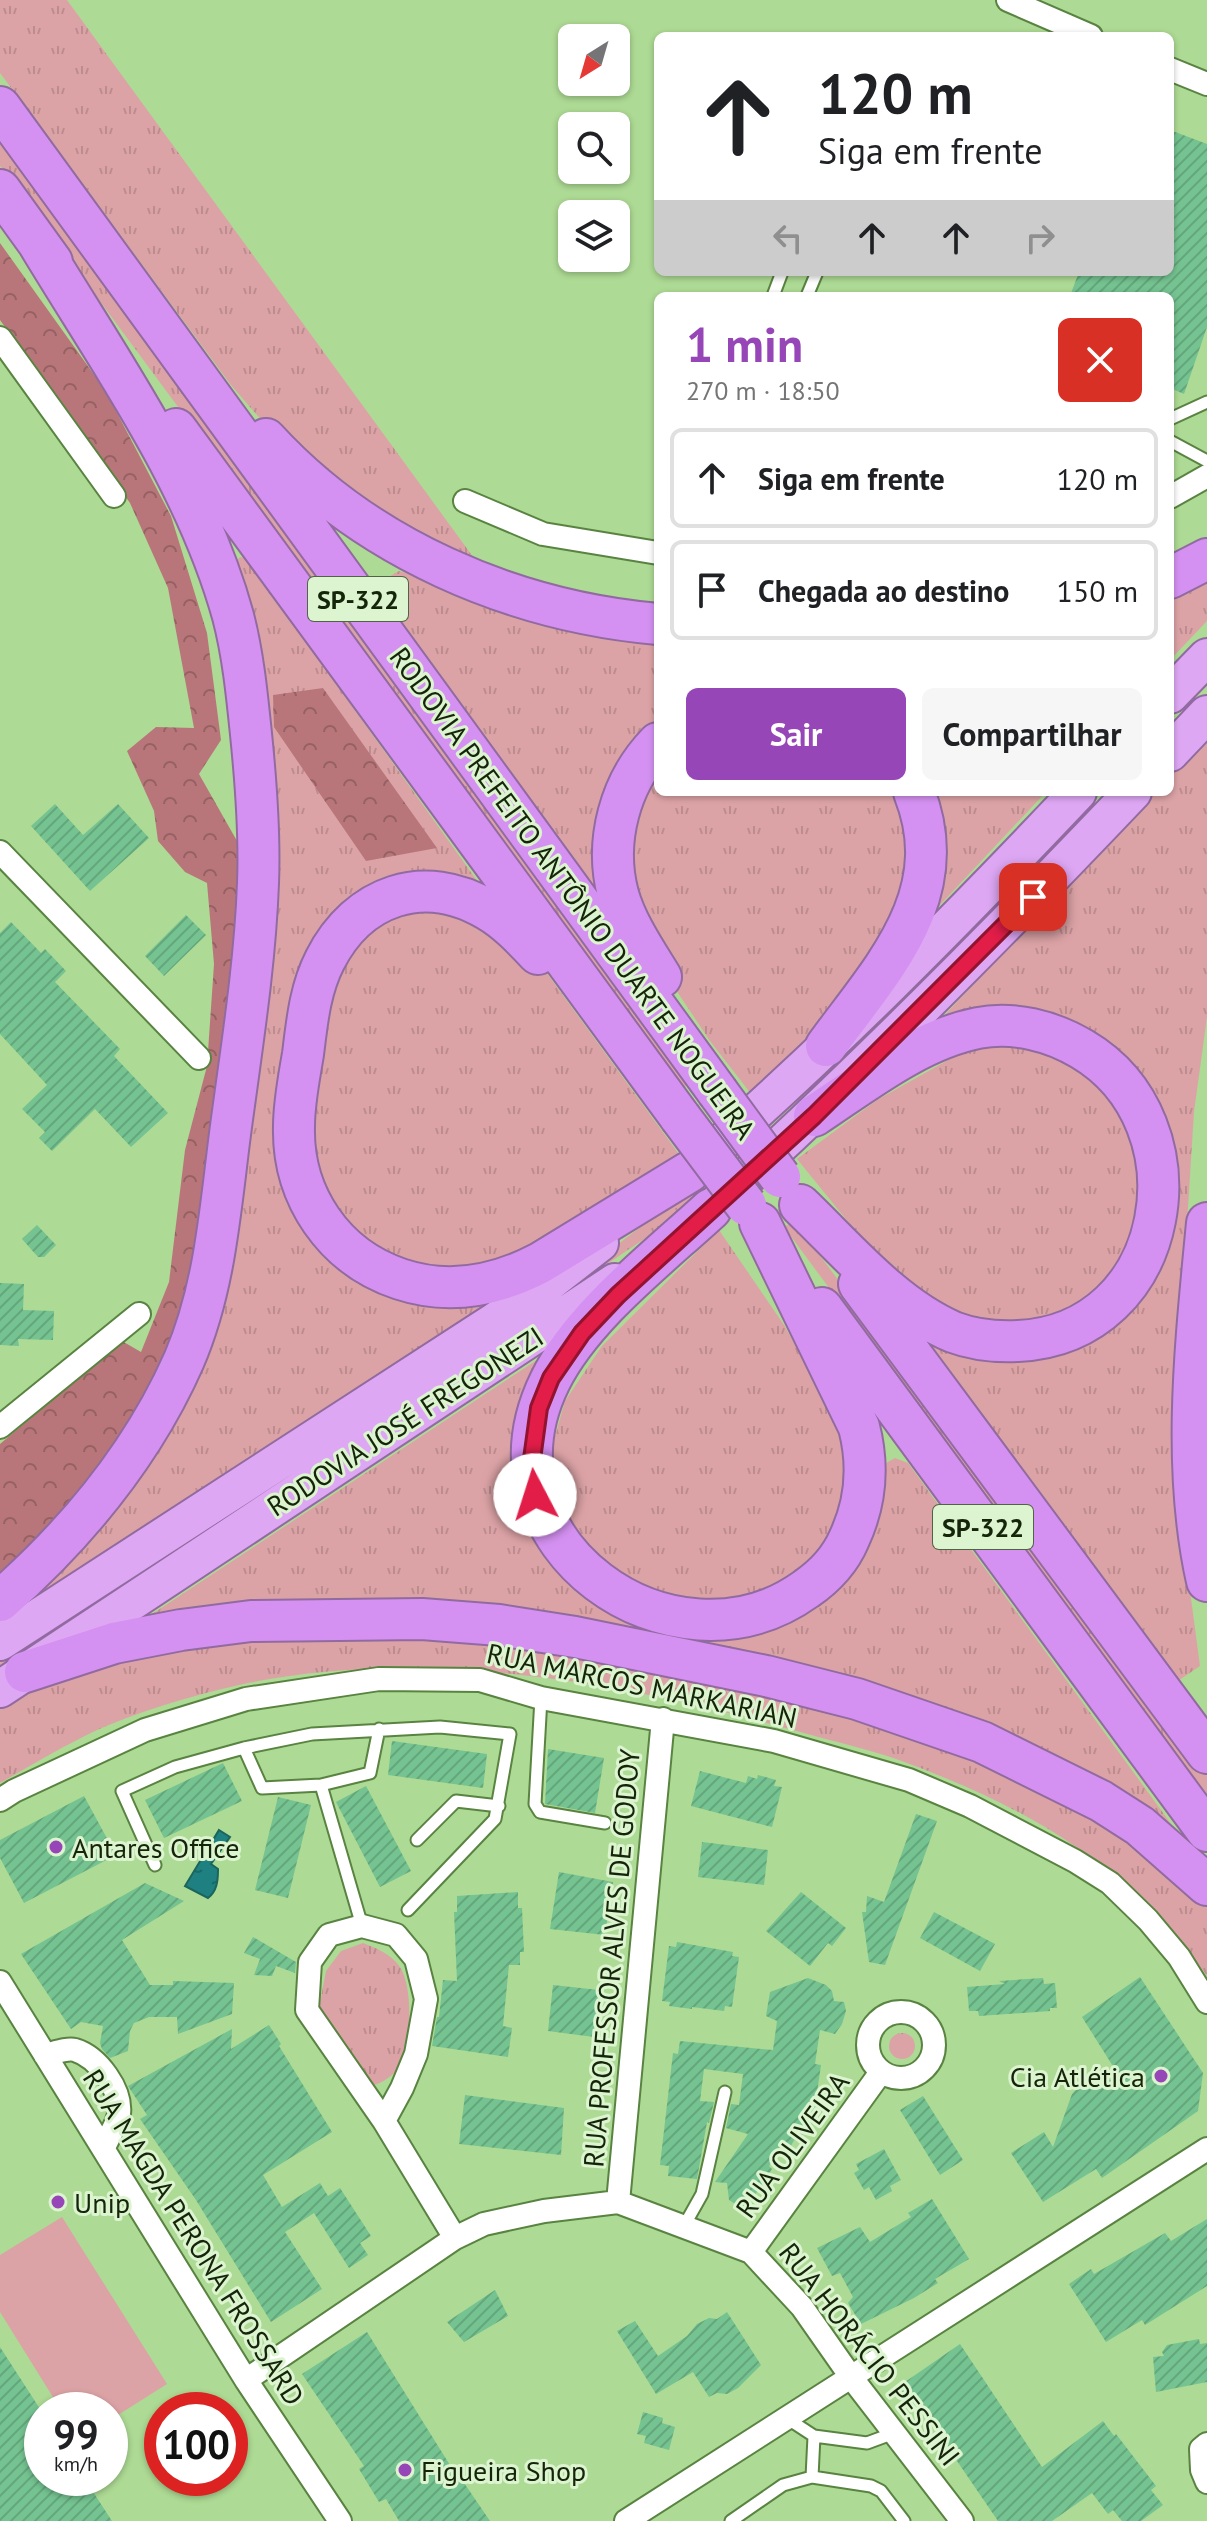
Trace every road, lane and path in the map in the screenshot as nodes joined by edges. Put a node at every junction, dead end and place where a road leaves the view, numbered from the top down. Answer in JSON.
{"nodes":[{"id":1,"x":1008,"y":0,"type":"edge"},
{"id":2,"x":1082,"y":32,"type":"edge"},
{"id":3,"x":1174,"y":71,"type":"edge"},
{"id":4,"x":1207,"y":84,"type":"edge"},
{"id":5,"x":0,"y":107,"type":"edge"},
{"id":6,"x":0,"y":190,"type":"edge"},
{"id":7,"x":72,"y":207,"type":"junction"},
{"id":8,"x":37,"y":241,"type":"junction"},
{"id":9,"x":0,"y":338,"type":"edge"},
{"id":10,"x":1207,"y":402,"type":"edge"},
{"id":11,"x":1174,"y":417,"type":"edge"},
{"id":12,"x":1174,"y":443,"type":"edge"},
{"id":13,"x":1207,"y":461,"type":"edge"},
{"id":14,"x":1207,"y":476,"type":"edge"},
{"id":15,"x":1174,"y":495,"type":"edge"},
{"id":16,"x":114,"y":496,"type":"dead end"},
{"id":17,"x":465,"y":501,"type":"dead end"},
{"id":18,"x":654,"y":552,"type":"edge"},
{"id":19,"x":1207,"y":559,"type":"edge"},
{"id":20,"x":1174,"y":576,"type":"edge"},
{"id":21,"x":654,"y":623,"type":"edge"},
{"id":22,"x":1207,"y":657,"type":"edge"},
{"id":23,"x":1174,"y":691,"type":"edge"},
{"id":24,"x":1207,"y":714,"type":"edge"},
{"id":25,"x":654,"y":748,"type":"edge"},
{"id":26,"x":1174,"y":749,"type":"edge"},
{"id":27,"x":916,"y":796,"type":"edge"},
{"id":28,"x":1074,"y":796,"type":"edge"},
{"id":29,"x":1129,"y":796,"type":"edge"},
{"id":30,"x":0,"y":852,"type":"edge"},
{"id":31,"x":826,"y":1046,"type":"junction"},
{"id":32,"x":199,"y":1058,"type":"dead end"},
{"id":33,"x":649,"y":1074,"type":"junction"},
{"id":34,"x":717,"y":1091,"type":"junction"},
{"id":35,"x":814,"y":1116,"type":"junction"},
{"id":36,"x":689,"y":1172,"type":"junction"},
{"id":37,"x":790,"y":1191,"type":"junction"},
{"id":38,"x":739,"y":1212,"type":"junction"},
{"id":39,"x":1207,"y":1223,"type":"edge"},
{"id":40,"x":139,"y":1314,"type":"dead end"},
{"id":41,"x":2,"y":1421,"type":"edge"},
{"id":42,"x":1207,"y":1581,"type":"edge"},
{"id":43,"x":0,"y":1601,"type":"edge"},
{"id":44,"x":8,"y":1668,"type":"edge"},
{"id":45,"x":541,"y":1698,"type":"junction"},
{"id":46,"x":663,"y":1719,"type":"junction"},
{"id":47,"x":379,"y":1729,"type":"junction"},
{"id":48,"x":244,"y":1748,"type":"junction"},
{"id":49,"x":1207,"y":1753,"type":"edge"},
{"id":50,"x":321,"y":1785,"type":"junction"},
{"id":51,"x":0,"y":1800,"type":"edge"},
{"id":52,"x":499,"y":1806,"type":"junction"},
{"id":53,"x":605,"y":1823,"type":"dead end"},
{"id":54,"x":1207,"y":1831,"type":"edge"},
{"id":55,"x":417,"y":1840,"type":"dead end"},
{"id":56,"x":155,"y":1865,"type":"dead end"},
{"id":57,"x":1207,"y":1885,"type":"edge"},
{"id":58,"x":408,"y":1910,"type":"dead end"},
{"id":59,"x":362,"y":1926,"type":"junction"},
{"id":60,"x":0,"y":1982,"type":"edge"},
{"id":61,"x":1207,"y":2002,"type":"edge"},
{"id":62,"x":45,"y":2055,"type":"junction"},
{"id":63,"x":881,"y":2072,"type":"dead end"},
{"id":64,"x":725,"y":2092,"type":"dead end"},
{"id":65,"x":384,"y":2121,"type":"junction"},
{"id":66,"x":104,"y":2148,"type":"junction"},
{"id":67,"x":1207,"y":2149,"type":"edge"},
{"id":68,"x":618,"y":2202,"type":"junction"},
{"id":69,"x":684,"y":2226,"type":"junction"},
{"id":70,"x":455,"y":2238,"type":"junction"},
{"id":71,"x":751,"y":2252,"type":"junction"},
{"id":72,"x":851,"y":2377,"type":"junction"},
{"id":73,"x":246,"y":2380,"type":"junction"},
{"id":74,"x":788,"y":2419,"type":"junction"},
{"id":75,"x":894,"y":2433,"type":"junction"},
{"id":76,"x":814,"y":2436,"type":"junction"},
{"id":77,"x":1207,"y":2444,"type":"edge"},
{"id":78,"x":812,"y":2477,"type":"junction"},
{"id":79,"x":1207,"y":2482,"type":"edge"},
{"id":80,"x":340,"y":2521,"type":"edge"},
{"id":81,"x":626,"y":2521,"type":"edge"},
{"id":82,"x":731,"y":2521,"type":"edge"},
{"id":83,"x":904,"y":2521,"type":"edge"},
{"id":84,"x":962,"y":2521,"type":"edge"}],
"edges":[{"from":1,"to":2,"type":"street"},
{"from":3,"to":4,"type":"street"},
{"from":5,"to":7,"type":"highway","name":"RODOVIA PREFEITO ANTÔNIO DUARTE NOGUEIRA","number":"SP-322"},
{"from":6,"to":8,"type":"highway","name":"RODOVIA PREFEITO ANTÔNIO DUARTE NOGUEIRA","number":"SP-322"},
{"from":7,"to":21,"type":"highway"},
{"from":7,"to":34,"type":"highway","name":"RODOVIA PREFEITO ANTÔNIO DUARTE NOGUEIRA","number":"SP-322"},
{"from":8,"to":33,"type":"highway","name":"RODOVIA PREFEITO ANTÔNIO DUARTE NOGUEIRA","number":"SP-322"},
{"from":8,"to":43,"type":"highway"},
{"from":9,"to":16,"type":"street"},
{"from":10,"to":11,"type":"lane"},
{"from":12,"to":13,"type":"lane"},
{"from":14,"to":15,"type":"street"},
{"from":17,"to":18,"type":"street"},
{"from":19,"to":20,"type":"highway"},
{"from":22,"to":23,"type":"highway"},
{"from":24,"to":26,"type":"highway"},
{"from":25,"to":34,"type":"highway"},
{"from":27,"to":31,"type":"highway"},
{"from":28,"to":31,"type":"highway","name":"RODOVIA JOSÉ FREGONEZI"},
{"from":29,"to":35,"type":"highway","name":"RODOVIA JOSÉ FREGONEZI"},
{"from":30,"to":32,"type":"street"},
{"from":31,"to":36,"type":"highway","name":"RODOVIA JOSÉ FREGONEZI"},
{"from":33,"to":36,"type":"highway"},
{"from":33,"to":38,"type":"highway","name":"RODOVIA PREFEITO ANTÔNIO DUARTE NOGUEIRA","number":"SP-322","bridge":true},
{"from":34,"to":37,"type":"highway","name":"RODOVIA PREFEITO ANTÔNIO DUARTE NOGUEIRA","number":"SP-322","bridge":true},
{"from":35,"to":37,"type":"highway"},
{"from":35,"to":38,"type":"highway","name":"RODOVIA JOSÉ FREGONEZI"},
{"from":36,"to":44,"type":"highway","name":"RODOVIA JOSÉ FREGONEZI"},
{"from":37,"to":49,"type":"highway","name":"RODOVIA PREFEITO ANTÔNIO DUARTE NOGUEIRA","number":"SP-322"},
{"from":38,"to":38,"type":"highway"},
{"from":38,"to":44,"type":"highway","name":"RODOVIA JOSÉ FREGONEZI"},
{"from":38,"to":54,"type":"highway","name":"RODOVIA PREFEITO ANTÔNIO DUARTE NOGUEIRA","number":"SP-322"},
{"from":39,"to":42,"type":"highway"},
{"from":40,"to":41,"type":"street"},
{"from":44,"to":57,"type":"highway"},
{"from":45,"to":46,"type":"street","name":"RUA MARCOS MARKARIAN"},
{"from":45,"to":51,"type":"street","name":"RUA MARCOS MARKARIAN"},
{"from":45,"to":53,"type":"lane"},
{"from":46,"to":61,"type":"street","name":"RUA MARCOS MARKARIAN"},
{"from":46,"to":68,"type":"street","name":"RUA PROFESSOR ALVES DE GODOY"},
{"from":47,"to":48,"type":"lane"},
{"from":47,"to":50,"type":"lane"},
{"from":47,"to":52,"type":"lane"},
{"from":48,"to":50,"type":"lane"},
{"from":48,"to":56,"type":"lane"},
{"from":50,"to":59,"type":"lane"},
{"from":52,"to":55,"type":"lane"},
{"from":52,"to":58,"type":"lane"},
{"from":59,"to":65,"type":"street"},
{"from":59,"to":65,"type":"street"},
{"from":60,"to":62,"type":"street","name":"RUA MAGDA PERONA FROSSARD"},
{"from":62,"to":66,"type":"street","name":"RUA MAGDA PERONA FROSSARD"},
{"from":62,"to":66,"type":"street"},
{"from":63,"to":71,"type":"street","name":"RUA OLIVEIRA"},
{"from":64,"to":69,"type":"lane"},
{"from":65,"to":70,"type":"street"},
{"from":66,"to":73,"type":"street","name":"RUA MAGDA PERONA FROSSARD"},
{"from":67,"to":72,"type":"street"},
{"from":68,"to":69,"type":"street","name":"RUA HORÁCIO PESSINI"},
{"from":68,"to":70,"type":"street","name":"RUA HORÁCIO PESSINI"},
{"from":69,"to":71,"type":"street","name":"RUA HORÁCIO PESSINI"},
{"from":70,"to":73,"type":"street","name":"RUA HORÁCIO PESSINI"},
{"from":71,"to":72,"type":"street","name":"RUA HORÁCIO PESSINI"},
{"from":72,"to":74,"type":"street"},
{"from":72,"to":75,"type":"street","name":"RUA HORÁCIO PESSINI"},
{"from":73,"to":80,"type":"street","name":"RUA MAGDA PERONA FROSSARD"},
{"from":74,"to":76,"type":"lane"},
{"from":74,"to":81,"type":"street"},
{"from":75,"to":76,"type":"lane"},
{"from":75,"to":84,"type":"street","name":"RUA HORÁCIO PESSINI"},
{"from":76,"to":78,"type":"lane"},
{"from":77,"to":79,"type":"street"},
{"from":78,"to":82,"type":"lane"},
{"from":78,"to":83,"type":"lane"}]}
